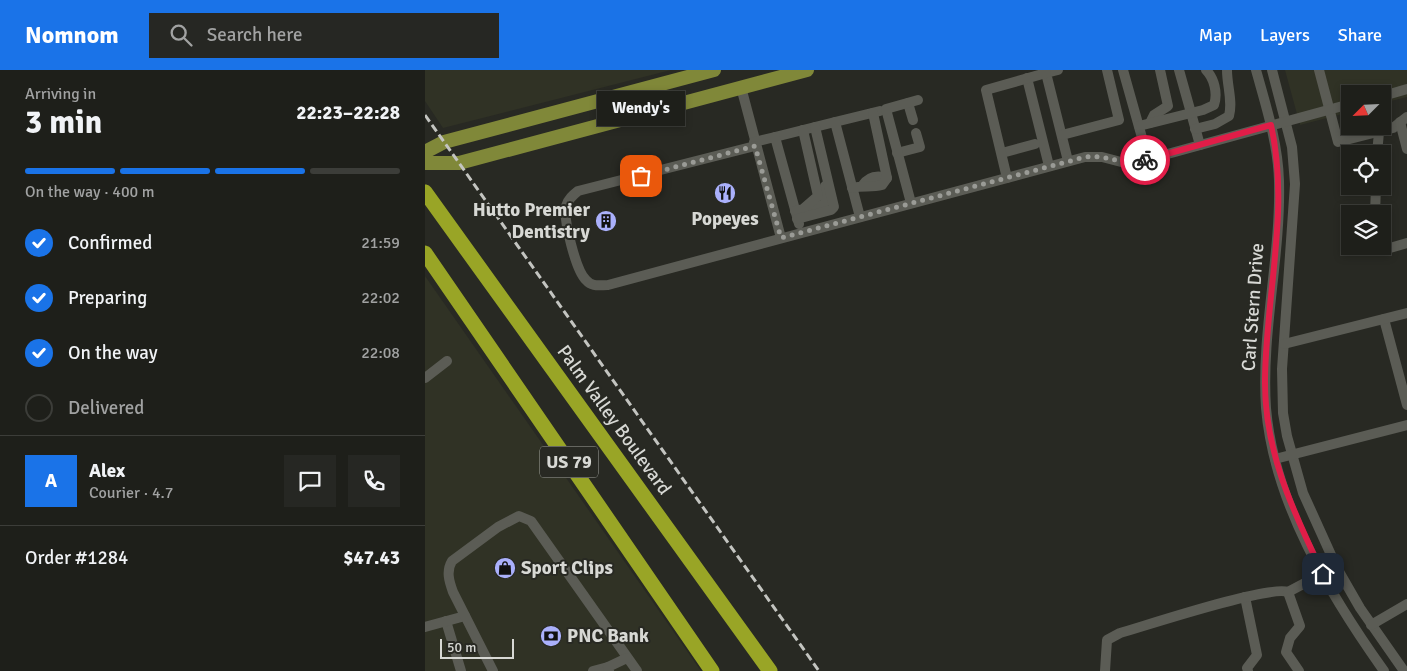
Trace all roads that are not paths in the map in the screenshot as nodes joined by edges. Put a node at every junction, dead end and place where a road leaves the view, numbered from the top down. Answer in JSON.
{"nodes":[{"id":1,"x":714,"y":70,"type":"edge"},
{"id":2,"x":807,"y":70,"type":"edge"},
{"id":3,"x":1058,"y":70,"type":"edge"},
{"id":4,"x":1105,"y":70,"type":"edge"},
{"id":5,"x":1123,"y":70,"type":"edge"},
{"id":6,"x":1160,"y":70,"type":"edge"},
{"id":7,"x":1179,"y":70,"type":"edge"},
{"id":8,"x":1206,"y":70,"type":"edge"},
{"id":9,"x":1227,"y":70,"type":"edge"},
{"id":10,"x":1256,"y":70,"type":"edge"},
{"id":11,"x":1272,"y":70,"type":"edge"},
{"id":12,"x":1319,"y":70,"type":"edge"},
{"id":13,"x":1045,"y":73,"type":"junction"},
{"id":14,"x":1027,"y":78,"type":"junction"},
{"id":15,"x":741,"y":87,"type":"junction"},
{"id":16,"x":1407,"y":89,"type":"edge"},
{"id":17,"x":1391,"y":94,"type":"edge"},
{"id":18,"x":1341,"y":107,"type":"edge"},
{"id":19,"x":885,"y":109,"type":"junction"},
{"id":20,"x":1330,"y":110,"type":"junction"},
{"id":21,"x":1191,"y":112,"type":"junction"},
{"id":22,"x":873,"y":113,"type":"junction"},
{"id":23,"x":1403,"y":119,"type":"edge"},
{"id":24,"x":913,"y":120,"type":"dead end"},
{"id":25,"x":1287,"y":121,"type":"junction"},
{"id":26,"x":835,"y":122,"type":"junction"},
{"id":27,"x":1150,"y":123,"type":"junction"},
{"id":28,"x":1271,"y":125,"type":"junction"},
{"id":29,"x":815,"y":126,"type":"junction"},
{"id":30,"x":1139,"y":126,"type":"junction"},
{"id":31,"x":1195,"y":129,"type":"junction"},
{"id":32,"x":1391,"y":129,"type":"edge"},
{"id":33,"x":803,"y":130,"type":"junction"},
{"id":34,"x":916,"y":133,"type":"dead end"},
{"id":35,"x":1065,"y":134,"type":"junction"},
{"id":36,"x":1367,"y":135,"type":"edge"},
{"id":37,"x":775,"y":137,"type":"junction"},
{"id":38,"x":755,"y":144,"type":"junction"},
{"id":39,"x":1035,"y":144,"type":"dead end"},
{"id":40,"x":1200,"y":145,"type":"junction"},
{"id":41,"x":1407,"y":150,"type":"edge"},
{"id":42,"x":425,"y":152,"type":"edge"},
{"id":43,"x":1002,"y":152,"type":"junction"},
{"id":44,"x":897,"y":153,"type":"junction"},
{"id":45,"x":1148,"y":159,"type":"junction"},
{"id":46,"x":1068,"y":161,"type":"junction"},
{"id":47,"x":425,"y":163,"type":"edge"},
{"id":48,"x":1049,"y":166,"type":"junction"},
{"id":49,"x":1007,"y":178,"type":"junction"},
{"id":50,"x":857,"y":187,"type":"junction"},
{"id":51,"x":425,"y":192,"type":"edge"},
{"id":52,"x":911,"y":203,"type":"junction"},
{"id":53,"x":798,"y":213,"type":"junction"},
{"id":54,"x":860,"y":217,"type":"junction"},
{"id":55,"x":801,"y":233,"type":"junction"},
{"id":56,"x":781,"y":238,"type":"junction"},
{"id":57,"x":1407,"y":243,"type":"edge"},
{"id":58,"x":1391,"y":248,"type":"edge"},
{"id":59,"x":425,"y":253,"type":"edge"},
{"id":60,"x":1407,"y":313,"type":"edge"},
{"id":61,"x":1384,"y":319,"type":"junction"},
{"id":62,"x":1284,"y":344,"type":"junction"},
{"id":63,"x":447,"y":361,"type":"dead end"},
{"id":64,"x":425,"y":378,"type":"edge"},
{"id":65,"x":1407,"y":405,"type":"edge"},
{"id":66,"x":1407,"y":425,"type":"edge"},
{"id":67,"x":1291,"y":455,"type":"junction"},
{"id":68,"x":1275,"y":459,"type":"junction"},
{"id":69,"x":1323,"y":574,"type":"junction"},
{"id":70,"x":1288,"y":592,"type":"junction"},
{"id":71,"x":1245,"y":597,"type":"junction"},
{"id":72,"x":1407,"y":604,"type":"edge"},
{"id":73,"x":465,"y":616,"type":"junction"},
{"id":74,"x":446,"y":621,"type":"junction"},
{"id":75,"x":1371,"y":625,"type":"junction"},
{"id":76,"x":425,"y":627,"type":"edge"},
{"id":77,"x":627,"y":658,"type":"junction"},
{"id":78,"x":609,"y":669,"type":"edge"},
{"id":79,"x":461,"y":671,"type":"edge"},
{"id":80,"x":493,"y":671,"type":"edge"},
{"id":81,"x":593,"y":671,"type":"edge"},
{"id":82,"x":637,"y":671,"type":"edge"},
{"id":83,"x":712,"y":671,"type":"edge"},
{"id":84,"x":770,"y":671,"type":"edge"},
{"id":85,"x":1105,"y":671,"type":"edge"},
{"id":86,"x":1248,"y":671,"type":"edge"},
{"id":87,"x":1299,"y":671,"type":"edge"},
{"id":88,"x":1384,"y":671,"type":"edge"},
{"id":89,"x":1404,"y":671,"type":"edge"}],
"edges":[{"from":1,"to":42,"type":"main road"},
{"from":2,"to":15,"type":"main road"},
{"from":3,"to":13,"type":"street"},
{"from":4,"to":35,"type":"street"},
{"from":5,"to":30,"type":"street"},
{"from":6,"to":27,"type":"street"},
{"from":7,"to":21,"type":"street"},
{"from":8,"to":21,"type":"street"},
{"from":9,"to":31,"type":"street"},
{"from":10,"to":28,"type":"street","name":"Carl Stern Drive"},
{"from":11,"to":25,"type":"street","name":"Carl Stern Drive"},
{"from":12,"to":20,"type":"street"},
{"from":13,"to":14,"type":"street"},
{"from":13,"to":35,"type":"street"},
{"from":14,"to":43,"type":"street"},
{"from":14,"to":48,"type":"street"},
{"from":15,"to":38,"type":"street"},
{"from":15,"to":47,"type":"main road"},
{"from":16,"to":17,"type":"street"},
{"from":18,"to":20,"type":"street"},
{"from":19,"to":22,"type":"street"},
{"from":19,"to":24,"type":"street"},
{"from":19,"to":44,"type":"street"},
{"from":20,"to":25,"type":"street"},
{"from":20,"to":36,"type":"street"},
{"from":21,"to":27,"type":"street"},
{"from":21,"to":31,"type":"street"},
{"from":22,"to":26,"type":"street"},
{"from":22,"to":50,"type":"street"},
{"from":23,"to":32,"type":"street"},
{"from":23,"to":41,"type":"street"},
{"from":25,"to":28,"type":"street"},
{"from":25,"to":62,"type":"street","name":"Carl Stern Drive"},
{"from":26,"to":29,"type":"street"},
{"from":26,"to":50,"type":"street"},
{"from":27,"to":30,"type":"street"},
{"from":28,"to":40,"type":"street"},
{"from":28,"to":68,"type":"street","name":"Carl Stern Drive"},
{"from":29,"to":33,"type":"street"},
{"from":29,"to":53,"type":"street"},
{"from":30,"to":45,"type":"street"},
{"from":31,"to":40,"type":"street"},
{"from":33,"to":37,"type":"street"},
{"from":33,"to":53,"type":"street"},
{"from":34,"to":44,"type":"street"},
{"from":35,"to":46,"type":"street"},
{"from":37,"to":38,"type":"street"},
{"from":37,"to":53,"type":"street"},
{"from":38,"to":56,"type":"street"},
{"from":38,"to":56,"type":"street"},
{"from":39,"to":43,"type":"street"},
{"from":40,"to":45,"type":"street"},
{"from":43,"to":49,"type":"street"},
{"from":44,"to":52,"type":"street"},
{"from":45,"to":46,"type":"street"},
{"from":46,"to":48,"type":"street"},
{"from":48,"to":49,"type":"street"},
{"from":49,"to":52,"type":"street"},
{"from":50,"to":54,"type":"street"},
{"from":51,"to":84,"type":"highway","name":"Palm Valley Boulevard","number":"US 79"},
{"from":52,"to":54,"type":"street"},
{"from":53,"to":55,"type":"street"},
{"from":54,"to":55,"type":"street"},
{"from":55,"to":56,"type":"street"},
{"from":57,"to":58,"type":"street"},
{"from":59,"to":83,"type":"highway","number":"US 79"},
{"from":60,"to":61,"type":"street"},
{"from":61,"to":62,"type":"street"},
{"from":61,"to":65,"type":"street"},
{"from":62,"to":67,"type":"street","name":"Carl Stern Drive"},
{"from":63,"to":64,"type":"street"},
{"from":66,"to":67,"type":"street"},
{"from":67,"to":68,"type":"street"},
{"from":67,"to":75,"type":"street","name":"Carl Stern Drive"},
{"from":68,"to":69,"type":"street","name":"Carl Stern Drive"},
{"from":69,"to":70,"type":"street"},
{"from":69,"to":88,"type":"street","name":"Carl Stern Drive"},
{"from":70,"to":71,"type":"street"},
{"from":70,"to":87,"type":"street"},
{"from":71,"to":85,"type":"street"},
{"from":71,"to":86,"type":"street"},
{"from":72,"to":75,"type":"street"},
{"from":73,"to":74,"type":"street"},
{"from":73,"to":77,"type":"street"},
{"from":73,"to":80,"type":"street"},
{"from":74,"to":76,"type":"street"},
{"from":74,"to":79,"type":"street"},
{"from":75,"to":89,"type":"street","name":"Carl Stern Drive"},
{"from":77,"to":78,"type":"street"},
{"from":77,"to":82,"type":"street"},
{"from":78,"to":81,"type":"street"}]}
